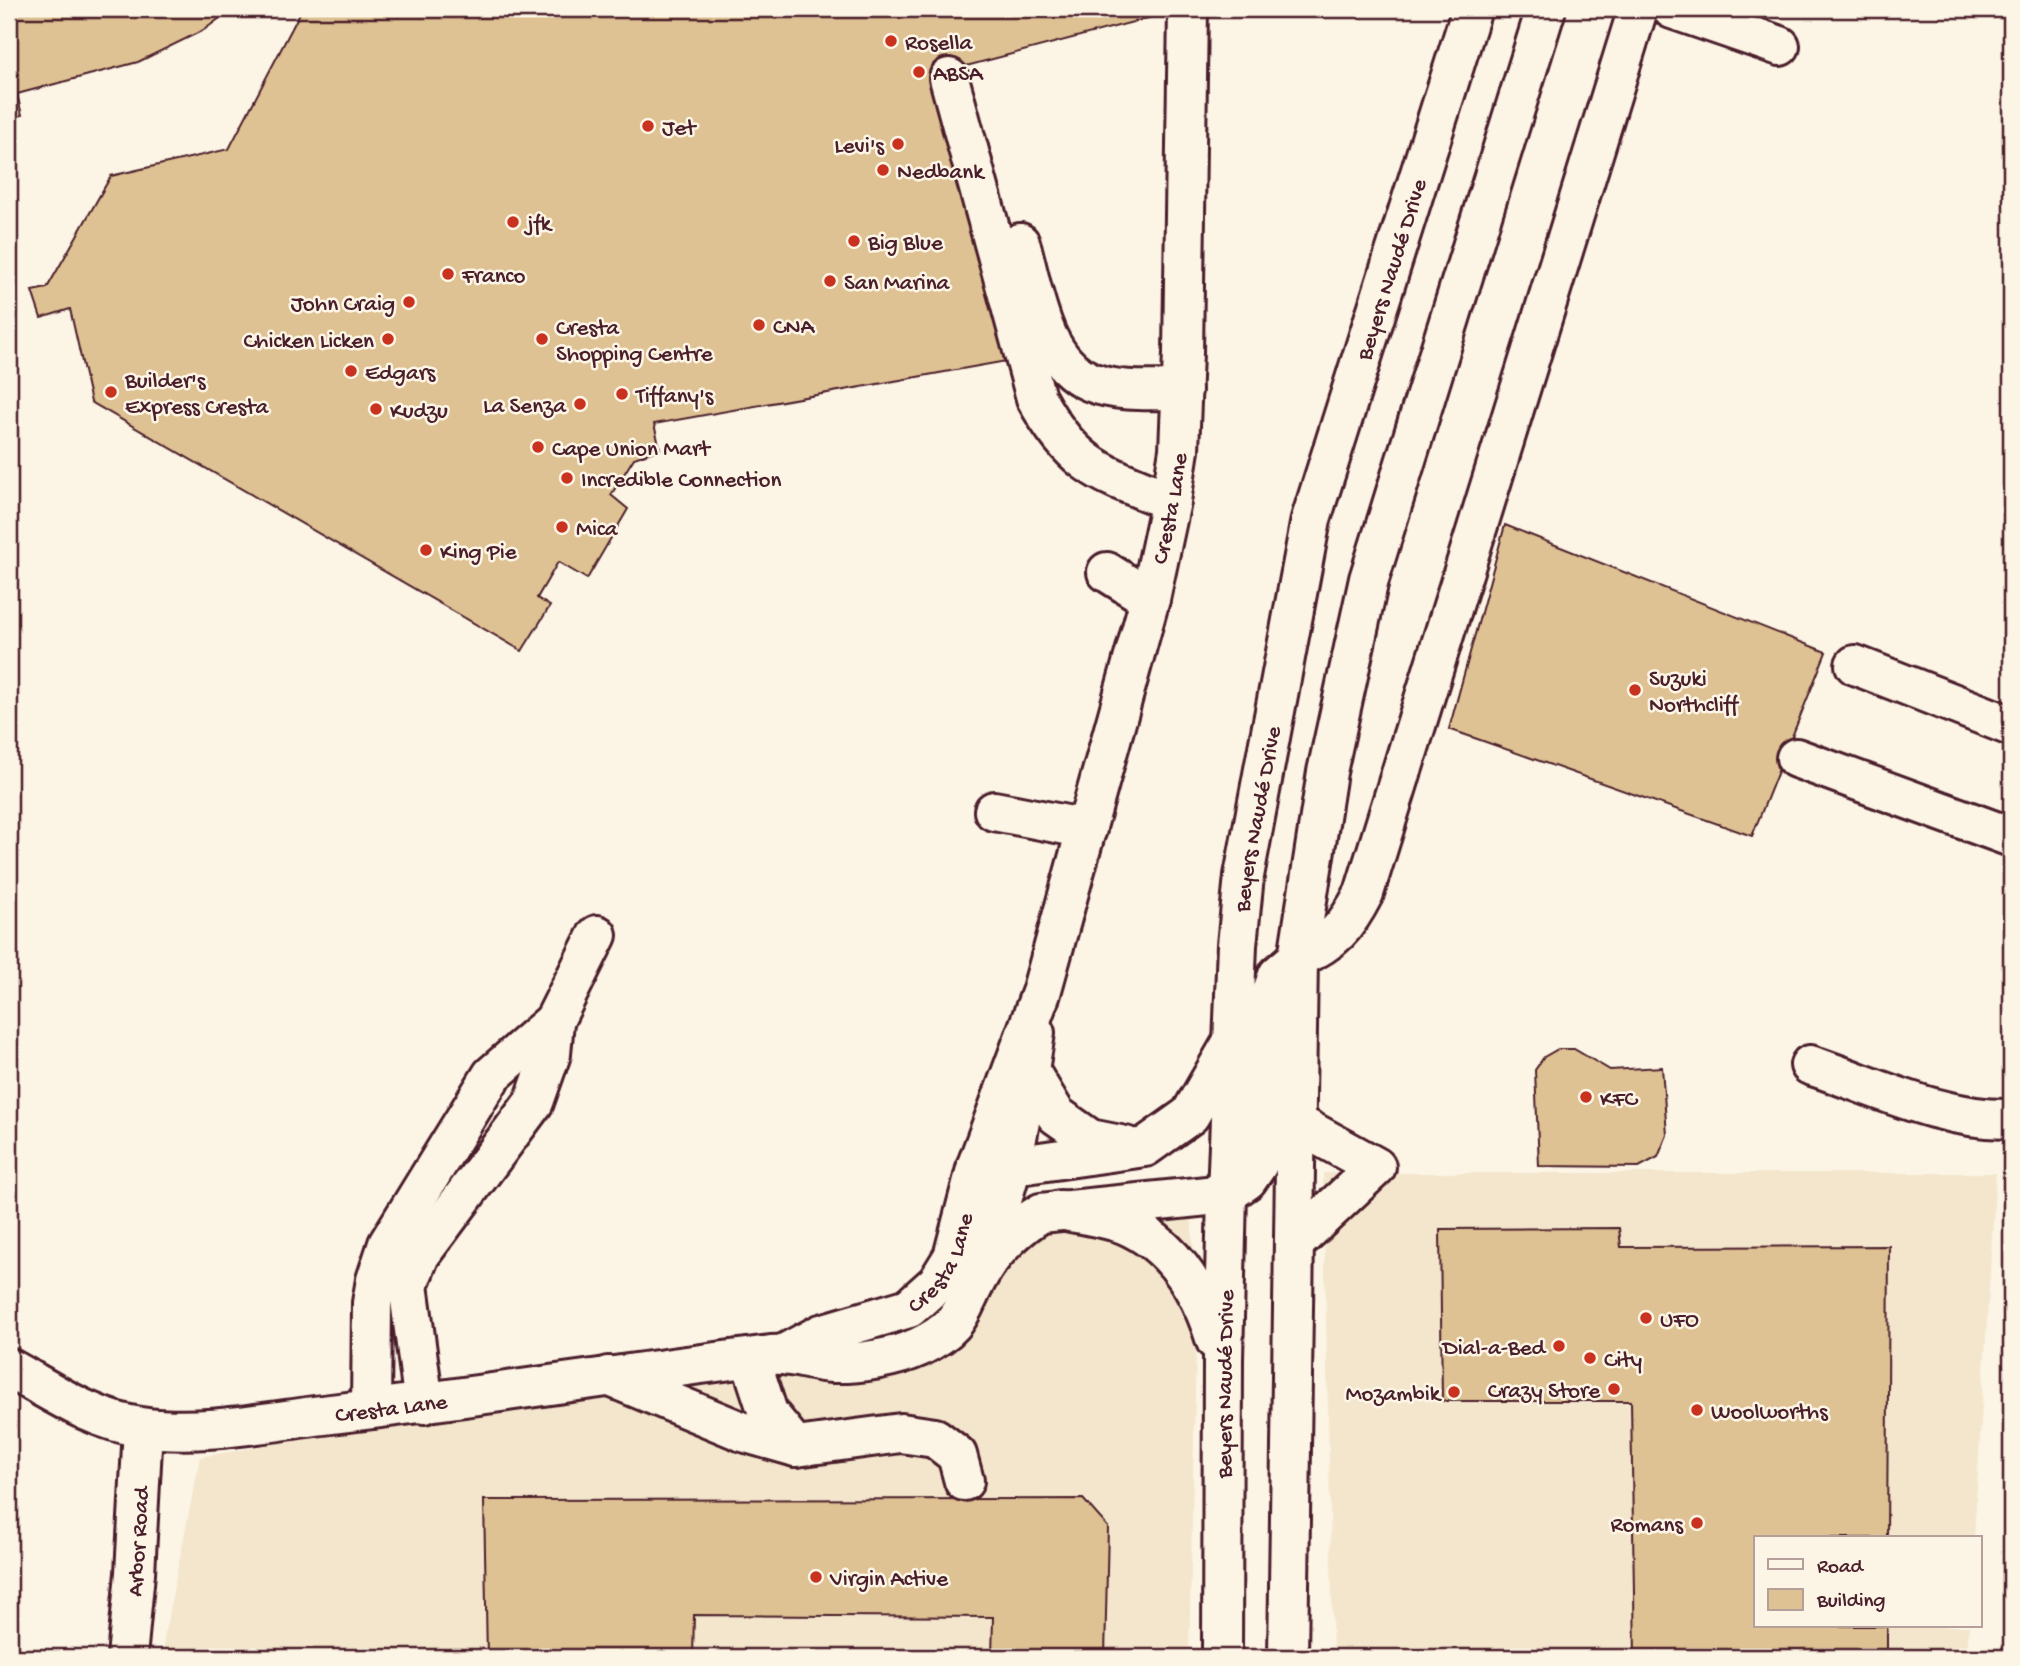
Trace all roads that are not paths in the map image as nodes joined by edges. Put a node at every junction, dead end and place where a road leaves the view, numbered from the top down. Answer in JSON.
{"nodes":[{"id":1,"x":1188,"y":9,"type":"edge"},
{"id":2,"x":1472,"y":9,"type":"edge"},
{"id":3,"x":1546,"y":9,"type":"edge"},
{"id":4,"x":1638,"y":9,"type":"edge"},
{"id":5,"x":1672,"y":9,"type":"edge"},
{"id":6,"x":1780,"y":46,"type":"dead end"},
{"id":7,"x":1182,"y":390,"type":"junction"},
{"id":8,"x":1171,"y":501,"type":"junction"},
{"id":9,"x":1107,"y":572,"type":"dead end"},
{"id":10,"x":1150,"y":599,"type":"junction"},
{"id":11,"x":1855,"y":665,"type":"dead end"},
{"id":12,"x":2011,"y":726,"type":"edge"},
{"id":13,"x":1796,"y":758,"type":"dead end"},
{"id":14,"x":994,"y":811,"type":"dead end"},
{"id":15,"x":1087,"y":829,"type":"junction"},
{"id":16,"x":2011,"y":837,"type":"edge"},
{"id":17,"x":597,"y":935,"type":"dead end"},
{"id":18,"x":1298,"y":958,"type":"junction"},
{"id":19,"x":1041,"y":993,"type":"junction"},
{"id":20,"x":554,"y":1021,"type":"junction"},
{"id":21,"x":1233,"y":1041,"type":"junction"},
{"id":22,"x":1811,"y":1065,"type":"dead end"},
{"id":23,"x":1029,"y":1070,"type":"junction"},
{"id":24,"x":2011,"y":1119,"type":"edge"},
{"id":25,"x":1297,"y":1123,"type":"junction"},
{"id":26,"x":1145,"y":1147,"type":"junction"},
{"id":27,"x":994,"y":1166,"type":"junction"},
{"id":28,"x":1227,"y":1194,"type":"junction"},
{"id":29,"x":1060,"y":1210,"type":"junction"},
{"id":30,"x":1296,"y":1243,"type":"junction"},
{"id":31,"x":981,"y":1271,"type":"junction"},
{"id":32,"x":767,"y":1356,"type":"junction"},
{"id":33,"x":1223,"y":1359,"type":"junction"},
{"id":34,"x":9,"y":1368,"type":"edge"},
{"id":35,"x":606,"y":1375,"type":"junction"},
{"id":36,"x":424,"y":1404,"type":"junction"},
{"id":37,"x":371,"y":1409,"type":"junction"},
{"id":38,"x":143,"y":1428,"type":"junction"},
{"id":39,"x":796,"y":1447,"type":"junction"},
{"id":40,"x":964,"y":1481,"type":"dead end"},
{"id":41,"x":1296,"y":1651,"type":"edge"},
{"id":42,"x":127,"y":1657,"type":"edge"},
{"id":43,"x":1222,"y":1657,"type":"edge"}],
"edges":[{"from":1,"to":7,"type":"main road","name":"Cresta Lane"},
{"from":2,"to":21,"type":"main road","name":"Beyers Naudé Drive"},
{"from":3,"to":18,"type":"main road"},
{"from":4,"to":18,"type":"main road"},
{"from":5,"to":6,"type":"main road"},
{"from":7,"to":8,"type":"main road","name":"Cresta Lane"},
{"from":7,"to":8,"type":"main road"},
{"from":8,"to":10,"type":"main road","name":"Cresta Lane"},
{"from":9,"to":10,"type":"main road"},
{"from":10,"to":15,"type":"main road","name":"Cresta Lane"},
{"from":11,"to":12,"type":"main road"},
{"from":13,"to":16,"type":"main road"},
{"from":14,"to":15,"type":"main road"},
{"from":15,"to":19,"type":"main road","name":"Cresta Lane"},
{"from":17,"to":20,"type":"main road"},
{"from":18,"to":25,"type":"main road"},
{"from":18,"to":28,"type":"main road"},
{"from":19,"to":23,"type":"main road","name":"Cresta Lane"},
{"from":19,"to":27,"type":"main road","name":"Cresta Lane"},
{"from":20,"to":36,"type":"main road"},
{"from":20,"to":37,"type":"main road"},
{"from":21,"to":26,"type":"main road"},
{"from":21,"to":28,"type":"main road","name":"Beyers Naudé Drive"},
{"from":22,"to":24,"type":"main road"},
{"from":23,"to":26,"type":"main road"},
{"from":23,"to":27,"type":"main road","name":"Cresta Lane"},
{"from":25,"to":30,"type":"main road"},
{"from":25,"to":30,"type":"main road"},
{"from":26,"to":27,"type":"main road"},
{"from":27,"to":31,"type":"main road","name":"Cresta Lane"},
{"from":27,"to":32,"type":"main road","name":"Cresta Lane"},
{"from":28,"to":29,"type":"main road","name":"Cresta Lane"},
{"from":28,"to":33,"type":"main road","name":"Beyers Naudé Drive"},
{"from":29,"to":31,"type":"main road","name":"Cresta Lane"},
{"from":29,"to":33,"type":"main road"},
{"from":30,"to":41,"type":"main road"},
{"from":31,"to":32,"type":"main road","name":"Cresta Lane"},
{"from":32,"to":35,"type":"main road","name":"Cresta Lane"},
{"from":32,"to":39,"type":"main road"},
{"from":33,"to":43,"type":"main road","name":"Beyers Naudé Drive"},
{"from":34,"to":38,"type":"main road","name":"Cresta Lane"},
{"from":35,"to":36,"type":"main road","name":"Cresta Lane"},
{"from":35,"to":39,"type":"main road"},
{"from":36,"to":37,"type":"main road","name":"Cresta Lane"},
{"from":37,"to":38,"type":"main road","name":"Cresta Lane"},
{"from":38,"to":42,"type":"main road","name":"Arbor Road"},
{"from":39,"to":40,"type":"main road"}]}
